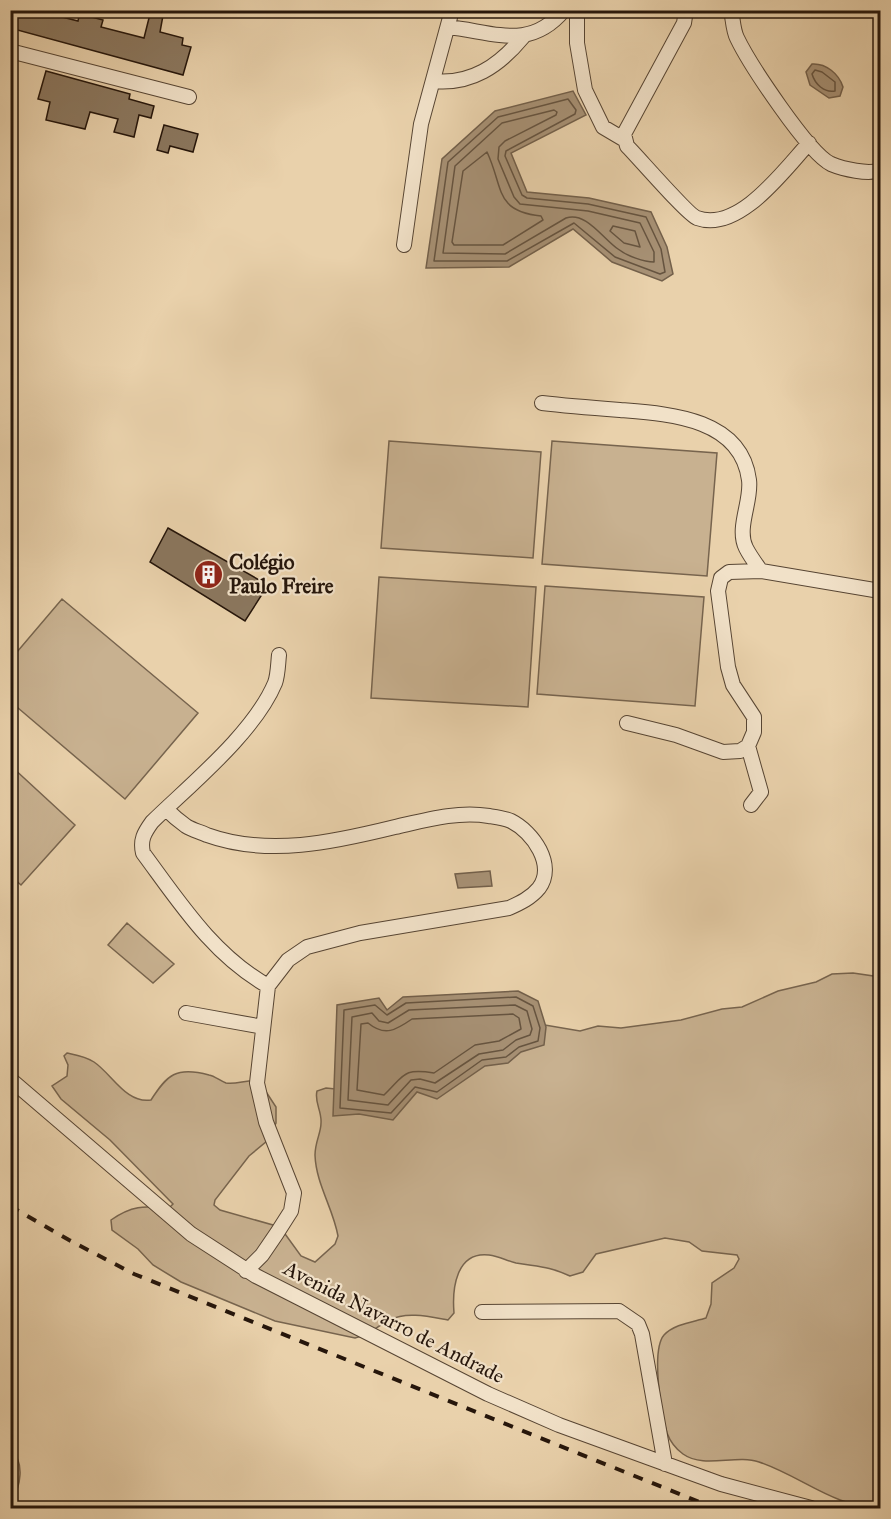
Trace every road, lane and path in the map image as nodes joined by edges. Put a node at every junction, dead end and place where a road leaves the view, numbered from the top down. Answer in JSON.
{"nodes":[{"id":1,"x":452,"y":10,"type":"edge"},
{"id":2,"x":564,"y":10,"type":"edge"},
{"id":3,"x":577,"y":10,"type":"edge"},
{"id":4,"x":686,"y":10,"type":"edge"},
{"id":5,"x":731,"y":10,"type":"edge"},
{"id":6,"x":448,"y":27,"type":"junction"},
{"id":7,"x":523,"y":37,"type":"junction"},
{"id":8,"x":10,"y":51,"type":"edge"},
{"id":9,"x":433,"y":81,"type":"junction"},
{"id":10,"x":189,"y":97,"type":"dead end"},
{"id":11,"x":625,"y":140,"type":"junction"},
{"id":12,"x":809,"y":144,"type":"junction"},
{"id":13,"x":880,"y":170,"type":"edge"},
{"id":14,"x":404,"y":245,"type":"dead end"},
{"id":15,"x":542,"y":403,"type":"dead end"},
{"id":16,"x":761,"y":571,"type":"junction"},
{"id":17,"x":880,"y":591,"type":"edge"},
{"id":18,"x":279,"y":655,"type":"dead end"},
{"id":19,"x":627,"y":723,"type":"dead end"},
{"id":20,"x":748,"y":746,"type":"junction"},
{"id":21,"x":751,"y":806,"type":"dead end"},
{"id":22,"x":166,"y":809,"type":"junction"},
{"id":23,"x":268,"y":986,"type":"junction"},
{"id":24,"x":186,"y":1013,"type":"dead end"},
{"id":25,"x":263,"y":1027,"type":"junction"},
{"id":26,"x":10,"y":1079,"type":"edge"},
{"id":27,"x":246,"y":1271,"type":"junction"},
{"id":28,"x":482,"y":1312,"type":"dead end"},
{"id":29,"x":665,"y":1464,"type":"junction"},
{"id":30,"x":811,"y":1509,"type":"edge"}],
"edges":[{"from":1,"to":6,"type":"street"},
{"from":2,"to":7,"type":"street"},
{"from":3,"to":11,"type":"street"},
{"from":4,"to":11,"type":"street"},
{"from":5,"to":12,"type":"street"},
{"from":6,"to":7,"type":"street"},
{"from":6,"to":9,"type":"street"},
{"from":7,"to":9,"type":"street"},
{"from":8,"to":10,"type":"street"},
{"from":9,"to":14,"type":"street"},
{"from":11,"to":12,"type":"street"},
{"from":12,"to":13,"type":"street"},
{"from":15,"to":16,"type":"street"},
{"from":16,"to":17,"type":"street"},
{"from":16,"to":20,"type":"street"},
{"from":18,"to":22,"type":"street"},
{"from":19,"to":20,"type":"street"},
{"from":20,"to":21,"type":"street"},
{"from":22,"to":23,"type":"street"},
{"from":22,"to":23,"type":"street"},
{"from":23,"to":25,"type":"street"},
{"from":24,"to":25,"type":"street"},
{"from":25,"to":27,"type":"street"},
{"from":26,"to":27,"type":"street","name":"Avenida Navarro de Andrade"},
{"from":27,"to":29,"type":"street","name":"Avenida Navarro de Andrade"},
{"from":28,"to":29,"type":"street"},
{"from":29,"to":30,"type":"street","name":"Avenida Navarro de Andrade"}]}
